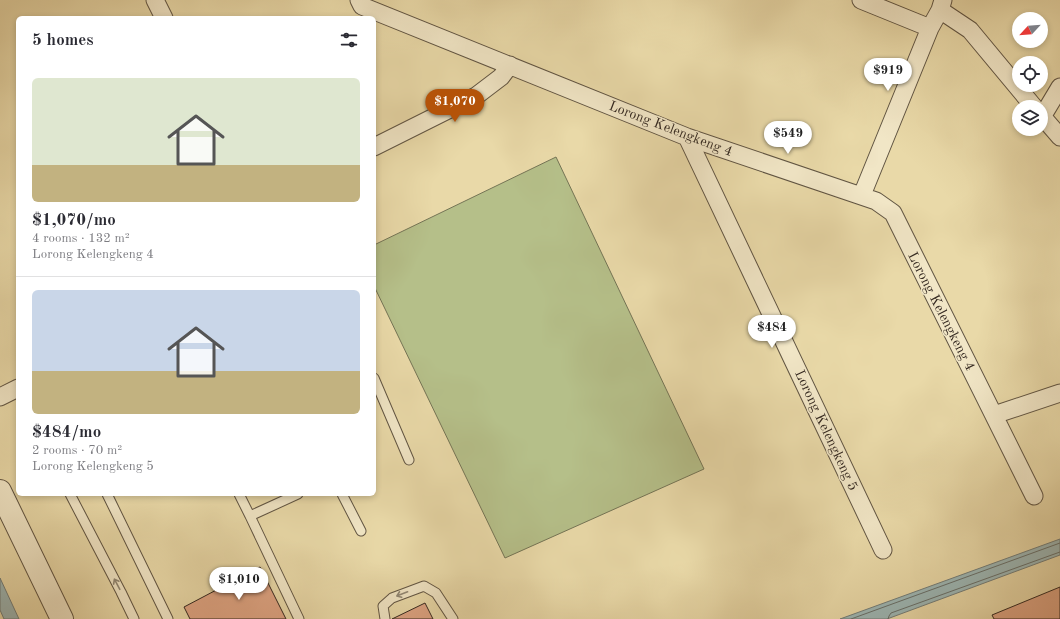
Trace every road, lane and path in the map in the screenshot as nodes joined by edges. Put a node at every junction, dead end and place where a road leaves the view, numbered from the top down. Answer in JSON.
{"nodes":[{"id":1,"x":155,"y":0,"type":"edge"},
{"id":2,"x":359,"y":0,"type":"edge"},
{"id":3,"x":860,"y":0,"type":"edge"},
{"id":4,"x":941,"y":5,"type":"edge"},
{"id":5,"x":163,"y":16,"type":"edge"},
{"id":6,"x":930,"y":28,"type":"junction"},
{"id":7,"x":510,"y":65,"type":"junction"},
{"id":8,"x":1060,"y":87,"type":"edge"},
{"id":9,"x":1028,"y":100,"type":"edge"},
{"id":10,"x":1048,"y":102,"type":"edge"},
{"id":11,"x":1048,"y":123,"type":"edge"},
{"id":12,"x":687,"y":137,"type":"junction"},
{"id":13,"x":1060,"y":137,"type":"edge"},
{"id":14,"x":376,"y":146,"type":"edge"},
{"id":15,"x":862,"y":195,"type":"junction"},
{"id":16,"x":376,"y":383,"type":"edge"},
{"id":17,"x":16,"y":389,"type":"edge"},
{"id":18,"x":1060,"y":393,"type":"edge"},
{"id":19,"x":0,"y":398,"type":"edge"},
{"id":20,"x":994,"y":415,"type":"junction"},
{"id":21,"x":409,"y":460,"type":"dead end"},
{"id":22,"x":0,"y":491,"type":"edge"},
{"id":23,"x":71,"y":496,"type":"edge"},
{"id":24,"x":108,"y":496,"type":"edge"},
{"id":25,"x":240,"y":496,"type":"edge"},
{"id":26,"x":294,"y":496,"type":"edge"},
{"id":27,"x":343,"y":496,"type":"edge"},
{"id":28,"x":1034,"y":496,"type":"dead end"},
{"id":29,"x":250,"y":516,"type":"junction"},
{"id":30,"x":361,"y":531,"type":"dead end"},
{"id":31,"x":884,"y":550,"type":"dead end"},
{"id":32,"x":62,"y":619,"type":"edge"},
{"id":33,"x":134,"y":619,"type":"edge"},
{"id":34,"x":168,"y":619,"type":"edge"},
{"id":35,"x":300,"y":619,"type":"edge"},
{"id":36,"x":385,"y":619,"type":"edge"},
{"id":37,"x":453,"y":619,"type":"edge"}],
"edges":[{"from":1,"to":5,"type":"street"},
{"from":2,"to":7,"type":"street","name":"Lorong Kelengkeng 4"},
{"from":3,"to":6,"type":"street"},
{"from":4,"to":6,"type":"street"},
{"from":4,"to":9,"type":"street"},
{"from":6,"to":15,"type":"street"},
{"from":7,"to":12,"type":"street","name":"Lorong Kelengkeng 4"},
{"from":7,"to":14,"type":"street"},
{"from":8,"to":10,"type":"street"},
{"from":11,"to":13,"type":"street"},
{"from":12,"to":15,"type":"street","name":"Lorong Kelengkeng 4"},
{"from":12,"to":31,"type":"street","name":"Lorong Kelengkeng 5"},
{"from":15,"to":20,"type":"street","name":"Lorong Kelengkeng 4"},
{"from":16,"to":21,"type":"lane"},
{"from":17,"to":19,"type":"street"},
{"from":18,"to":20,"type":"street"},
{"from":20,"to":28,"type":"street","name":"Lorong Kelengkeng 4"},
{"from":22,"to":32,"type":"street"},
{"from":33,"to":23,"type":"lane","one_way":true},
{"from":24,"to":34,"type":"lane"},
{"from":25,"to":29,"type":"lane"},
{"from":26,"to":29,"type":"lane"},
{"from":27,"to":30,"type":"lane"},
{"from":29,"to":35,"type":"lane"},
{"from":37,"to":36,"type":"lane","one_way":true}]}
